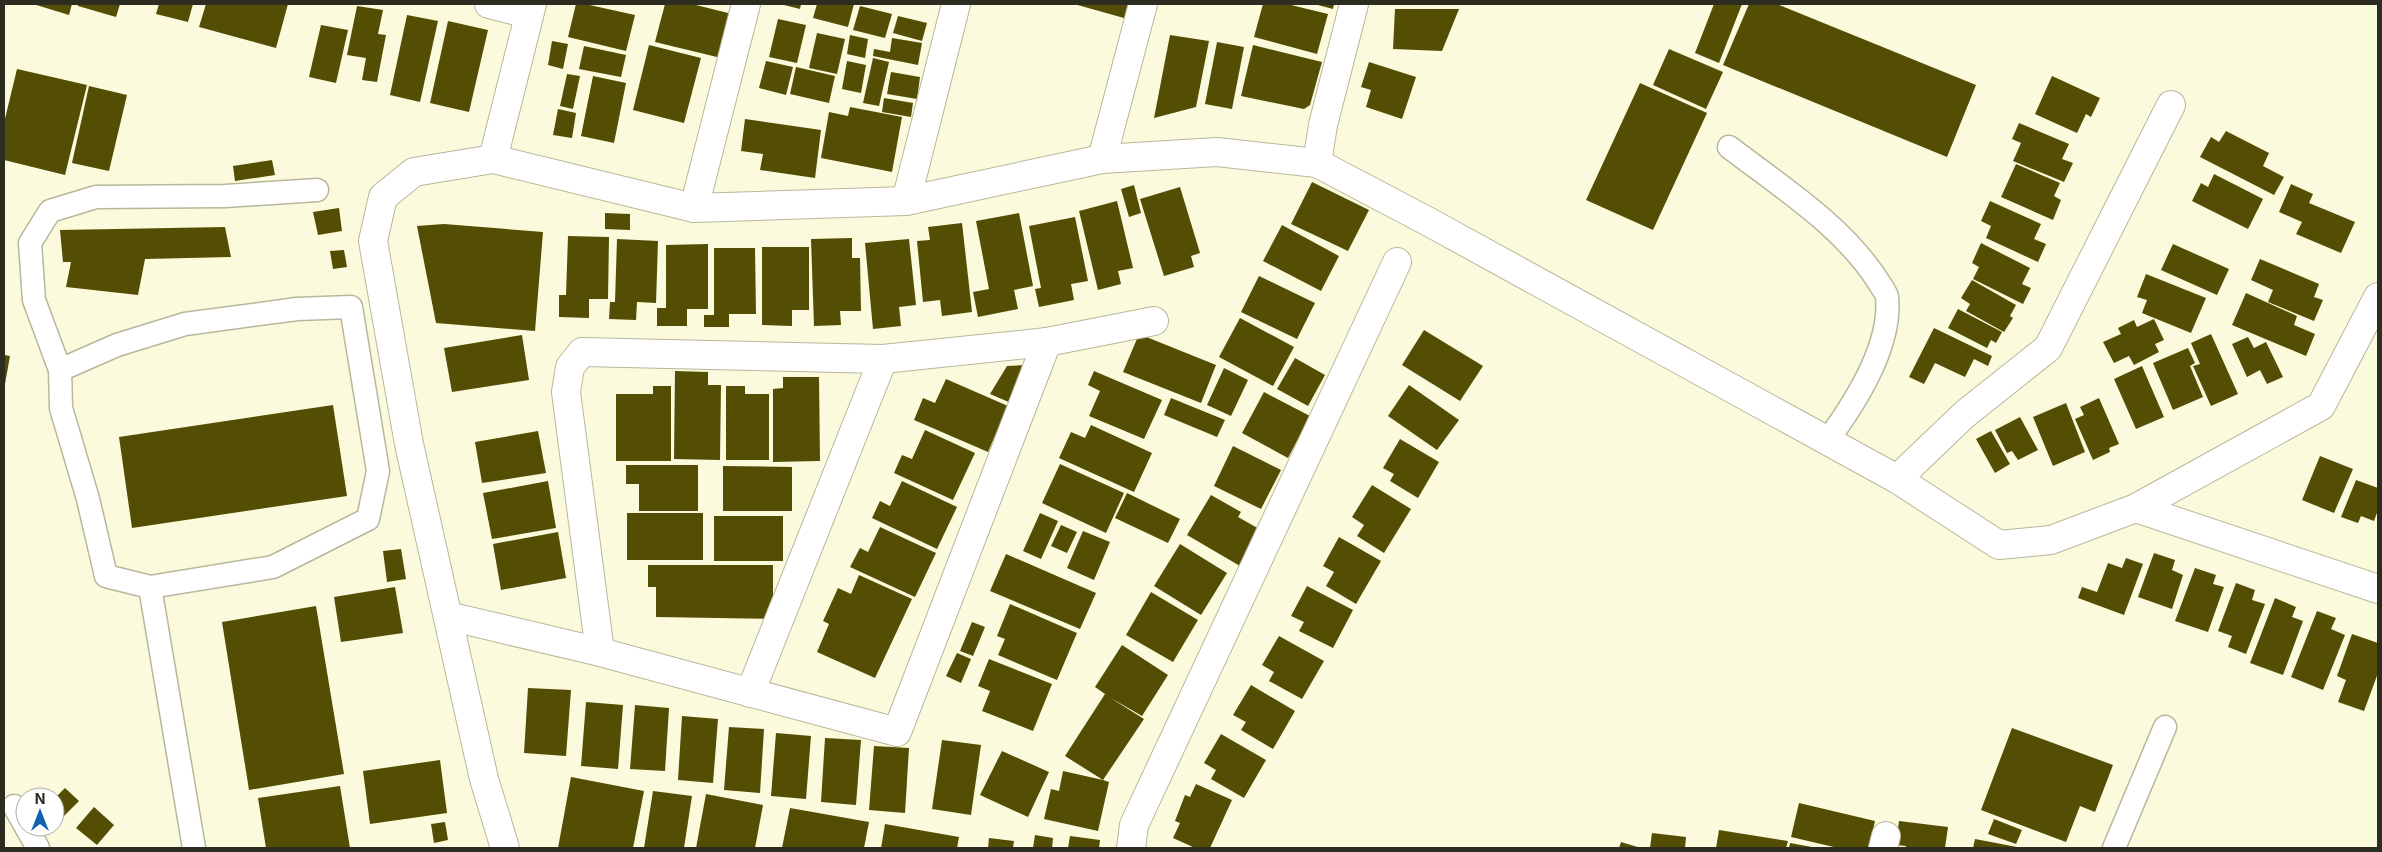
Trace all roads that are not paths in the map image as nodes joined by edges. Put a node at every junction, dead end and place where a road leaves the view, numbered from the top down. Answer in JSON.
{"nodes":[{"id":1,"x":489,"y":4,"type":"edge"},
{"id":2,"x":746,"y":4,"type":"edge"},
{"id":3,"x":956,"y":4,"type":"edge"},
{"id":4,"x":1143,"y":4,"type":"edge"},
{"id":5,"x":1354,"y":4,"type":"edge"},
{"id":6,"x":530,"y":9,"type":"edge"},
{"id":7,"x":2171,"y":105,"type":"dead end"},
{"id":8,"x":1729,"y":147,"type":"dead end"},
{"id":9,"x":493,"y":159,"type":"junction"},
{"id":10,"x":1102,"y":159,"type":"junction"},
{"id":11,"x":1316,"y":162,"type":"junction"},
{"id":12,"x":317,"y":190,"type":"dead end"},
{"id":13,"x":906,"y":201,"type":"junction"},
{"id":14,"x":694,"y":208,"type":"junction"},
{"id":15,"x":1396,"y":262,"type":"dead end"},
{"id":16,"x":2378,"y":297,"type":"edge"},
{"id":17,"x":1154,"y":321,"type":"dead end"},
{"id":18,"x":1048,"y":342,"type":"junction"},
{"id":19,"x":883,"y":359,"type":"junction"},
{"id":20,"x":60,"y":370,"type":"junction"},
{"id":21,"x":1828,"y":441,"type":"junction"},
{"id":22,"x":1897,"y":479,"type":"junction"},
{"id":23,"x":2136,"y":508,"type":"junction"},
{"id":24,"x":150,"y":588,"type":"junction"},
{"id":25,"x":2378,"y":589,"type":"edge"},
{"id":26,"x":448,"y":616,"type":"junction"},
{"id":27,"x":600,"y":652,"type":"junction"},
{"id":28,"x":750,"y":693,"type":"junction"},
{"id":29,"x":2165,"y":727,"type":"dead end"},
{"id":30,"x":32,"y":837,"type":"edge"},
{"id":31,"x":38,"y":848,"type":"edge"},
{"id":32,"x":194,"y":848,"type":"edge"},
{"id":33,"x":505,"y":848,"type":"edge"},
{"id":34,"x":1131,"y":848,"type":"edge"},
{"id":35,"x":2114,"y":848,"type":"edge"}],
"edges":[{"from":1,"to":6,"type":"street"},
{"from":2,"to":14,"type":"street"},
{"from":3,"to":13,"type":"street"},
{"from":4,"to":10,"type":"street"},
{"from":5,"to":11,"type":"street"},
{"from":6,"to":9,"type":"street"},
{"from":7,"to":22,"type":"street"},
{"from":8,"to":21,"type":"lane"},
{"from":9,"to":14,"type":"street"},
{"from":9,"to":26,"type":"street"},
{"from":10,"to":11,"type":"street"},
{"from":10,"to":13,"type":"street"},
{"from":11,"to":21,"type":"street"},
{"from":12,"to":20,"type":"lane"},
{"from":13,"to":14,"type":"street"},
{"from":15,"to":34,"type":"street"},
{"from":16,"to":23,"type":"street"},
{"from":17,"to":18,"type":"street"},
{"from":18,"to":19,"type":"street"},
{"from":18,"to":28,"type":"street"},
{"from":19,"to":27,"type":"street"},
{"from":19,"to":28,"type":"street"},
{"from":20,"to":24,"type":"lane"},
{"from":20,"to":24,"type":"lane"},
{"from":21,"to":22,"type":"street"},
{"from":22,"to":23,"type":"street"},
{"from":23,"to":25,"type":"street"},
{"from":24,"to":32,"type":"lane"},
{"from":26,"to":27,"type":"street"},
{"from":26,"to":33,"type":"street"},
{"from":27,"to":28,"type":"street"},
{"from":29,"to":35,"type":"lane"},
{"from":30,"to":31,"type":"lane"}]}
